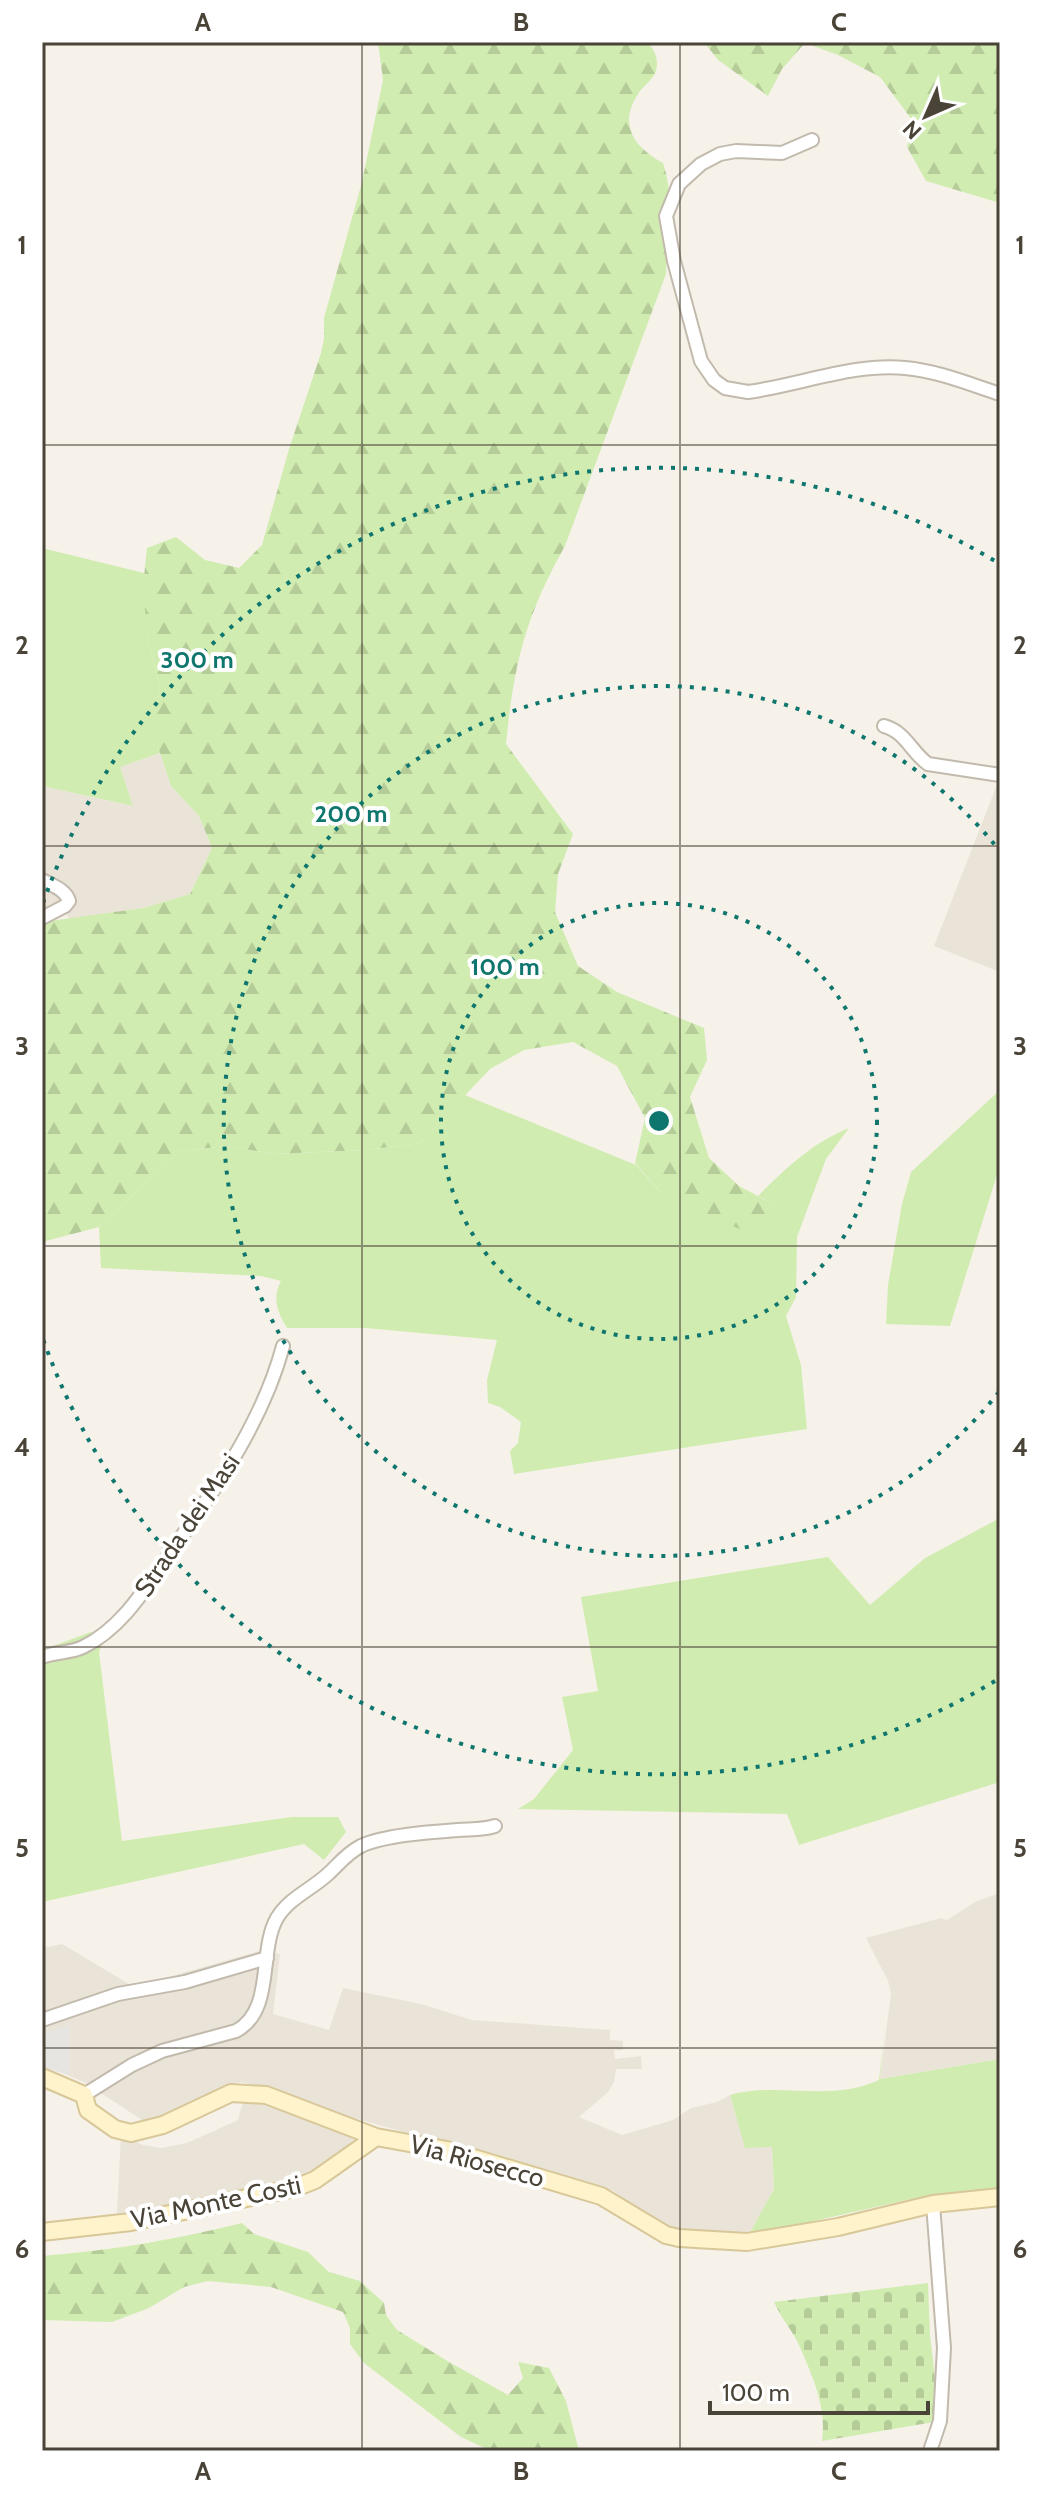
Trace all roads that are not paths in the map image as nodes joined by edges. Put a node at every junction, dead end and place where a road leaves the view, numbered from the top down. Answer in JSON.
{"nodes":[{"id":1,"x":812,"y":140,"type":"dead end"},
{"id":2,"x":1000,"y":394,"type":"edge"},
{"id":3,"x":884,"y":726,"type":"dead end"},
{"id":4,"x":1000,"y":775,"type":"edge"},
{"id":5,"x":42,"y":880,"type":"edge"},
{"id":6,"x":42,"y":918,"type":"edge"},
{"id":7,"x":283,"y":1346,"type":"dead end"},
{"id":8,"x":42,"y":1657,"type":"edge"},
{"id":9,"x":495,"y":1826,"type":"dead end"},
{"id":10,"x":267,"y":1958,"type":"junction"},
{"id":11,"x":42,"y":2020,"type":"edge"},
{"id":12,"x":42,"y":2077,"type":"edge"},
{"id":13,"x":84,"y":2095,"type":"junction"},
{"id":14,"x":376,"y":2137,"type":"junction"},
{"id":15,"x":1000,"y":2197,"type":"edge"},
{"id":16,"x":933,"y":2204,"type":"junction"},
{"id":17,"x":42,"y":2232,"type":"edge"},
{"id":18,"x":930,"y":2451,"type":"edge"}],
"edges":[{"from":1,"to":2,"type":"street"},
{"from":3,"to":4,"type":"street"},
{"from":5,"to":6,"type":"street"},
{"from":7,"to":8,"type":"street","name":"Strada dei Masi"},
{"from":9,"to":10,"type":"street"},
{"from":10,"to":11,"type":"street"},
{"from":10,"to":13,"type":"street"},
{"from":12,"to":13,"type":"street","name":"Via Riosecco"},
{"from":13,"to":14,"type":"street","name":"Via Riosecco"},
{"from":14,"to":16,"type":"street","name":"Via Riosecco"},
{"from":14,"to":17,"type":"street","name":"Via Monte Costi"},
{"from":15,"to":16,"type":"street","name":"Via Riosecco"},
{"from":16,"to":18,"type":"street"}]}
